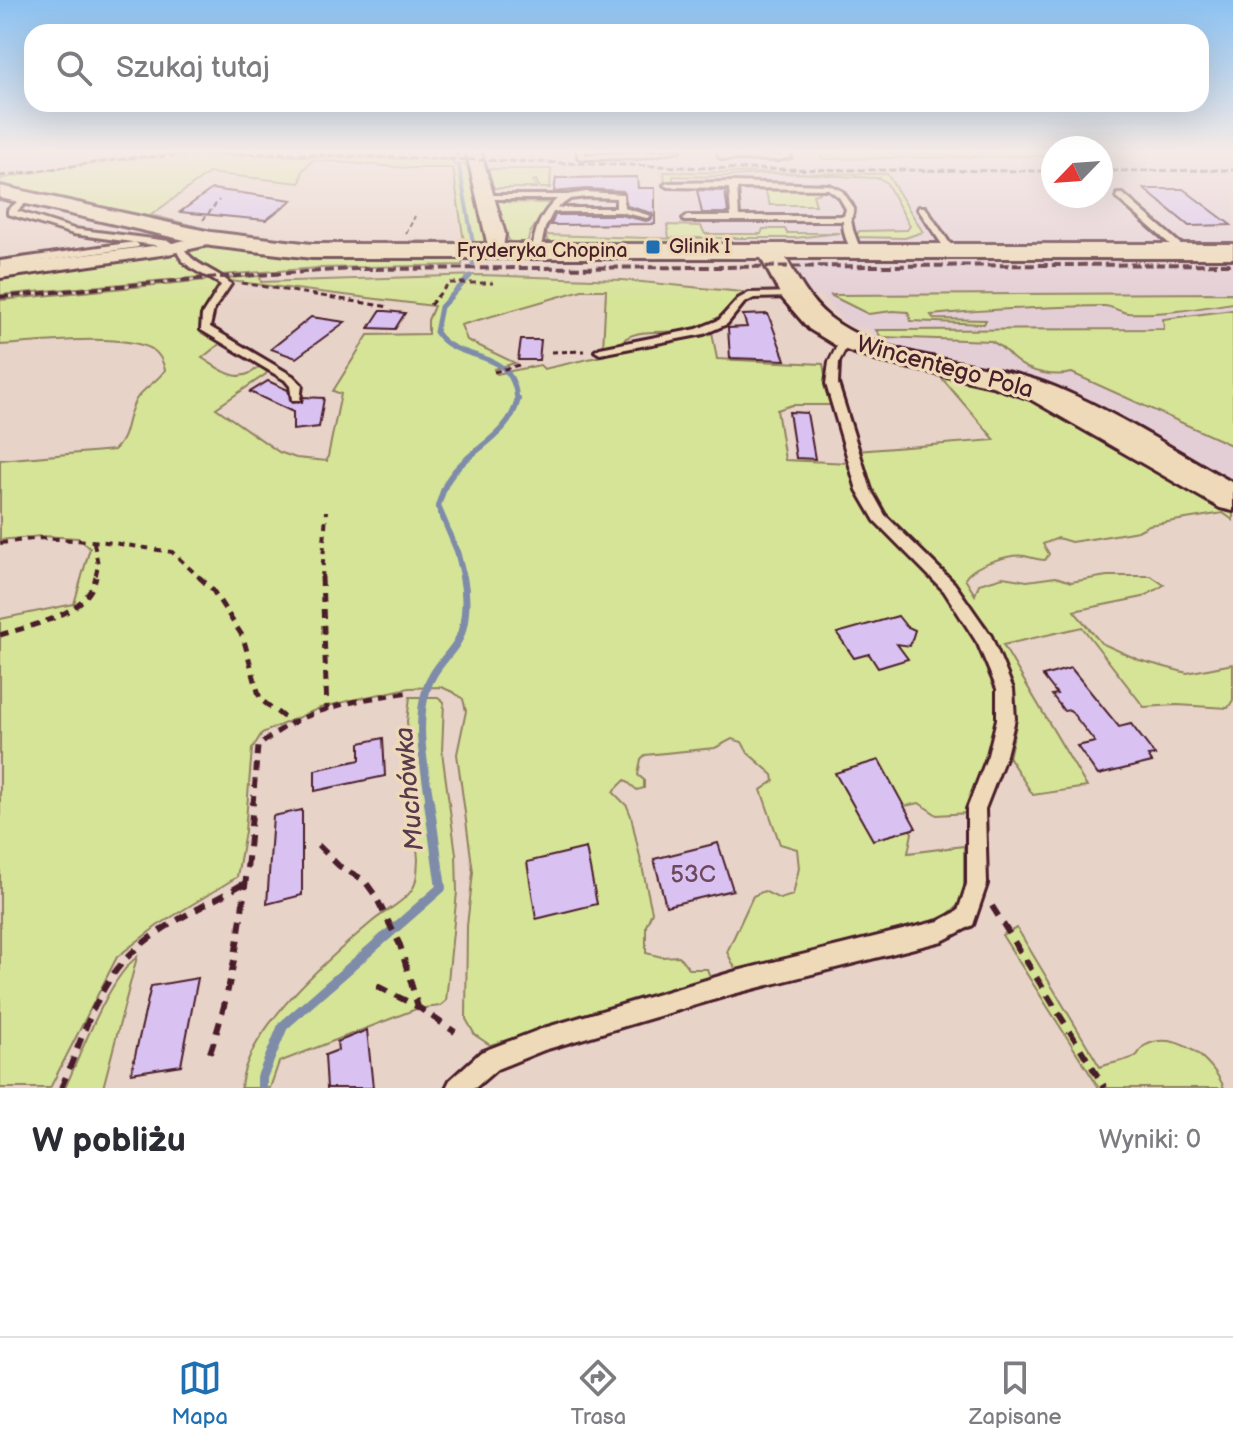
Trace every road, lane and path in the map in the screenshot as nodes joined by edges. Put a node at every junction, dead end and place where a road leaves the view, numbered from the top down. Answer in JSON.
{"nodes":[{"id":1,"x":219,"y":200,"type":"dead end"},
{"id":2,"x":24,"y":201,"type":"edge"},
{"id":3,"x":42,"y":201,"type":"edge"},
{"id":4,"x":485,"y":201,"type":"edge"},
{"id":5,"x":563,"y":201,"type":"edge"},
{"id":6,"x":620,"y":201,"type":"edge"},
{"id":7,"x":734,"y":201,"type":"edge"},
{"id":8,"x":846,"y":201,"type":"edge"},
{"id":9,"x":1125,"y":201,"type":"edge"},
{"id":10,"x":922,"y":209,"type":"dead end"},
{"id":11,"x":552,"y":210,"type":"junction"},
{"id":12,"x":620,"y":210,"type":"junction"},
{"id":13,"x":415,"y":216,"type":"dead end"},
{"id":14,"x":647,"y":216,"type":"dead end"},
{"id":15,"x":735,"y":218,"type":"junction"},
{"id":16,"x":846,"y":218,"type":"junction"},
{"id":17,"x":687,"y":219,"type":"dead end"},
{"id":18,"x":206,"y":231,"type":"junction"},
{"id":19,"x":403,"y":237,"type":"dead end"},
{"id":20,"x":151,"y":243,"type":"junction"},
{"id":21,"x":174,"y":246,"type":"junction"},
{"id":22,"x":496,"y":251,"type":"junction"},
{"id":23,"x":536,"y":251,"type":"junction"},
{"id":24,"x":857,"y":251,"type":"junction"},
{"id":25,"x":951,"y":251,"type":"junction"},
{"id":26,"x":1183,"y":251,"type":"junction"},
{"id":27,"x":1233,"y":251,"type":"edge"},
{"id":28,"x":770,"y":252,"type":"junction"},
{"id":29,"x":0,"y":264,"type":"edge"},
{"id":30,"x":0,"y":272,"type":"edge"},
{"id":31,"x":225,"y":282,"type":"junction"},
{"id":32,"x":493,"y":283,"type":"dead end"},
{"id":33,"x":791,"y":295,"type":"junction"},
{"id":34,"x":430,"y":305,"type":"dead end"},
{"id":35,"x":389,"y":307,"type":"dead end"},
{"id":36,"x":845,"y":340,"type":"junction"},
{"id":37,"x":600,"y":351,"type":"joint"},
{"id":38,"x":551,"y":352,"type":"dead end"},
{"id":39,"x":519,"y":365,"type":"dead end"},
{"id":40,"x":494,"y":372,"type":"dead end"},
{"id":41,"x":296,"y":398,"type":"dead end"},
{"id":42,"x":1233,"y":499,"type":"edge"},
{"id":43,"x":326,"y":511,"type":"dead end"},
{"id":44,"x":93,"y":541,"type":"junction"},
{"id":45,"x":0,"y":543,"type":"edge"},
{"id":46,"x":0,"y":635,"type":"edge"},
{"id":47,"x":410,"y":692,"type":"dead end"},
{"id":48,"x":327,"y":711,"type":"junction"},
{"id":49,"x":290,"y":722,"type":"junction"},
{"id":50,"x":318,"y":845,"type":"dead end"},
{"id":51,"x":246,"y":882,"type":"junction"},
{"id":52,"x":977,"y":884,"type":"junction"},
{"id":53,"x":377,"y":986,"type":"dead end"},
{"id":54,"x":418,"y":1007,"type":"junction"},
{"id":55,"x":455,"y":1032,"type":"dead end"},
{"id":56,"x":210,"y":1053,"type":"dead end"},
{"id":57,"x":61,"y":1088,"type":"edge"},
{"id":58,"x":458,"y":1088,"type":"edge"},
{"id":59,"x":1105,"y":1088,"type":"edge"}],
"edges":[{"from":1,"to":18,"type":"path"},
{"from":2,"to":20,"type":"lane"},
{"from":3,"to":18,"type":"street","name":"Fryderyka Chopina"},
{"from":4,"to":22,"type":"street"},
{"from":5,"to":11,"type":"lane"},
{"from":6,"to":12,"type":"lane"},
{"from":7,"to":15,"type":"lane"},
{"from":8,"to":16,"type":"lane"},
{"from":9,"to":26,"type":"lane"},
{"from":10,"to":25,"type":"lane"},
{"from":11,"to":12,"type":"lane"},
{"from":11,"to":23,"type":"lane"},
{"from":12,"to":14,"type":"lane"},
{"from":13,"to":19,"type":"path"},
{"from":15,"to":16,"type":"lane"},
{"from":15,"to":17,"type":"lane"},
{"from":16,"to":24,"type":"lane"},
{"from":18,"to":21,"type":"street"},
{"from":18,"to":22,"type":"street","name":"Fryderyka Chopina"},
{"from":20,"to":21,"type":"lane"},
{"from":20,"to":29,"type":"lane"},
{"from":21,"to":30,"type":"street"},
{"from":21,"to":31,"type":"lane"},
{"from":22,"to":23,"type":"street","name":"Fryderyka Chopina"},
{"from":23,"to":28,"type":"street","name":"Fryderyka Chopina"},
{"from":24,"to":25,"type":"street","name":"Fryderyka Chopina"},
{"from":24,"to":28,"type":"street","name":"Fryderyka Chopina"},
{"from":25,"to":26,"type":"street","name":"Fryderyka Chopina"},
{"from":26,"to":27,"type":"street","name":"Fryderyka Chopina"},
{"from":28,"to":33,"type":"street","name":"Wincentego Pola"},
{"from":31,"to":35,"type":"path"},
{"from":31,"to":41,"type":"lane"},
{"from":32,"to":34,"type":"path"},
{"from":33,"to":36,"type":"street","name":"Wincentego Pola"},
{"from":33,"to":37,"type":"lane"},
{"from":36,"to":42,"type":"street","name":"Wincentego Pola"},
{"from":36,"to":52,"type":"lane"},
{"from":37,"to":38,"type":"path"},
{"from":39,"to":40,"type":"path"},
{"from":43,"to":48,"type":"path"},
{"from":44,"to":45,"type":"path"},
{"from":44,"to":46,"type":"path"},
{"from":44,"to":49,"type":"path"},
{"from":47,"to":48,"type":"path"},
{"from":48,"to":49,"type":"path"},
{"from":49,"to":51,"type":"path"},
{"from":50,"to":54,"type":"path"},
{"from":51,"to":56,"type":"path"},
{"from":51,"to":57,"type":"path"},
{"from":52,"to":58,"type":"lane"},
{"from":52,"to":59,"type":"path"},
{"from":53,"to":54,"type":"path"},
{"from":54,"to":55,"type":"path"}]}
